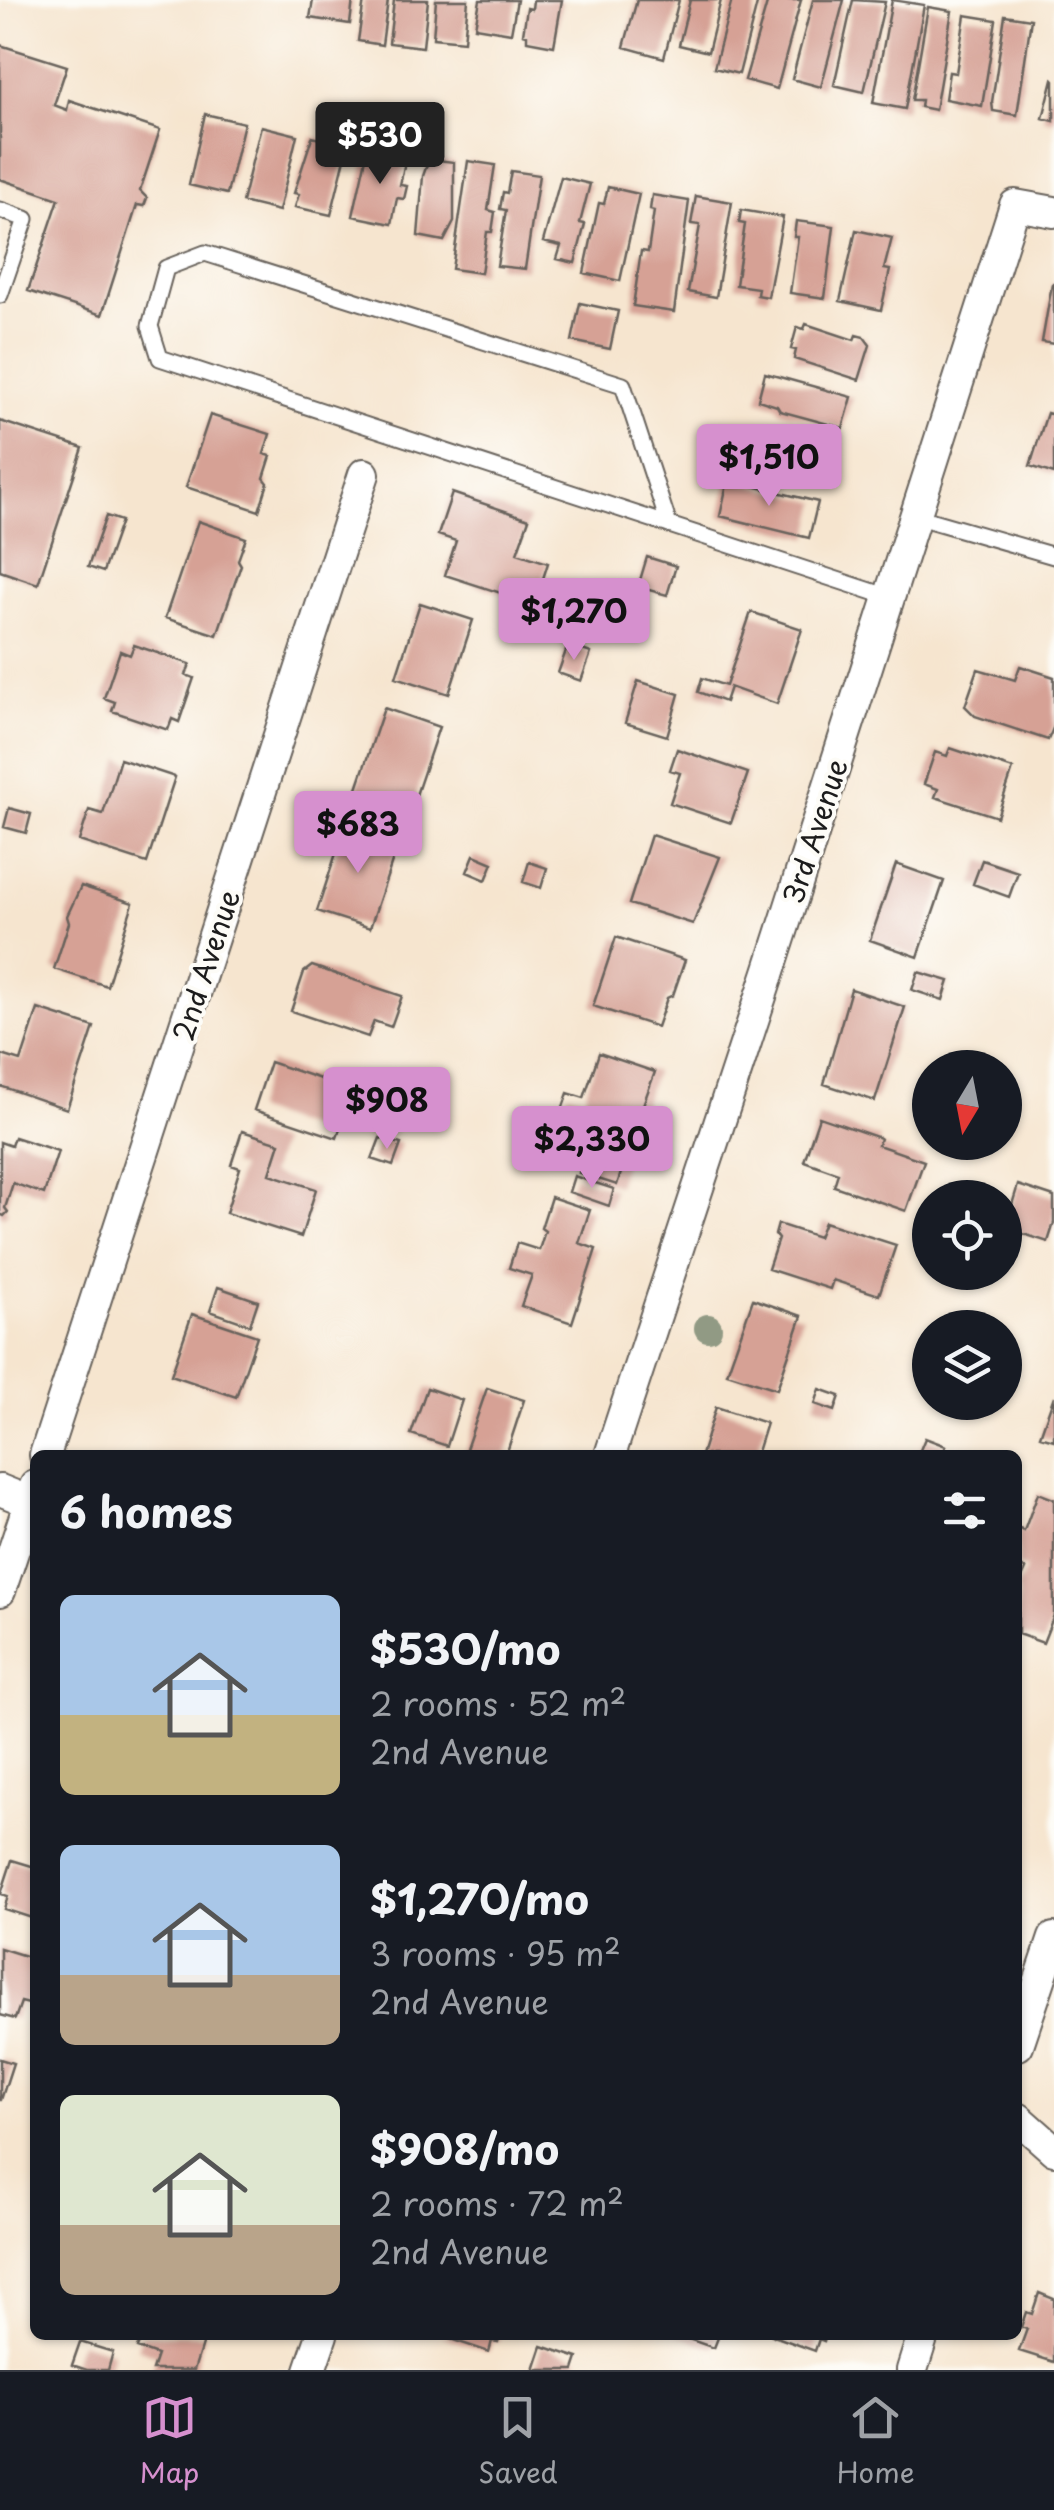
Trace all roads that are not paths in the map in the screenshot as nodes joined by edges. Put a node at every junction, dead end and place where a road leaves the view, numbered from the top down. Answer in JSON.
{"nodes":[{"id":1,"x":0,"y":210,"type":"edge"},
{"id":2,"x":1054,"y":212,"type":"edge"},
{"id":3,"x":0,"y":294,"type":"edge"},
{"id":4,"x":364,"y":474,"type":"dead end"},
{"id":5,"x":915,"y":516,"type":"junction"},
{"id":6,"x":669,"y":524,"type":"junction"},
{"id":7,"x":1054,"y":556,"type":"edge"},
{"id":8,"x":889,"y":597,"type":"junction"},
{"id":9,"x":47,"y":1450,"type":"edge"},
{"id":10,"x":612,"y":1450,"type":"edge"},
{"id":11,"x":0,"y":1490,"type":"edge"},
{"id":12,"x":30,"y":1496,"type":"edge"},
{"id":13,"x":30,"y":1506,"type":"edge"},
{"id":14,"x":0,"y":1592,"type":"edge"},
{"id":15,"x":1054,"y":1938,"type":"edge"},
{"id":16,"x":1022,"y":2034,"type":"edge"},
{"id":17,"x":1022,"y":2122,"type":"edge"},
{"id":18,"x":1054,"y":2150,"type":"edge"},
{"id":19,"x":320,"y":2340,"type":"edge"},
{"id":20,"x":921,"y":2340,"type":"edge"},
{"id":21,"x":310,"y":2370,"type":"edge"},
{"id":22,"x":912,"y":2370,"type":"edge"}],
"edges":[{"from":1,"to":3,"type":"lane"},
{"from":2,"to":5,"type":"street","name":"3rd Avenue"},
{"from":4,"to":9,"type":"street","name":"2nd Avenue"},
{"from":5,"to":7,"type":"lane"},
{"from":5,"to":8,"type":"street","name":"3rd Avenue"},
{"from":6,"to":6,"type":"lane"},
{"from":6,"to":8,"type":"lane"},
{"from":8,"to":10,"type":"street","name":"3rd Avenue"},
{"from":11,"to":12,"type":"street"},
{"from":13,"to":14,"type":"street"},
{"from":15,"to":16,"type":"street"},
{"from":17,"to":18,"type":"street"},
{"from":19,"to":21,"type":"street"},
{"from":20,"to":22,"type":"street"}]}
